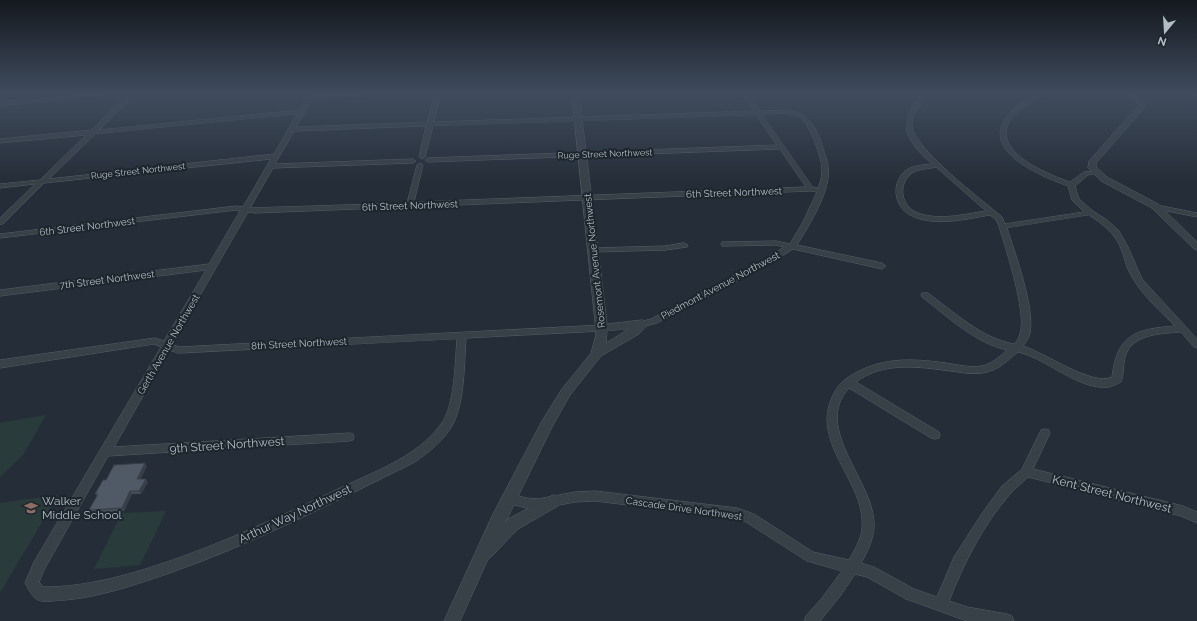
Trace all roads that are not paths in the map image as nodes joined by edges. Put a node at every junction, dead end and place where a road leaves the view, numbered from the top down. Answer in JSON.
{"nodes":[{"id":1,"x":103,"y":123,"type":"edge"},
{"id":2,"x":188,"y":123,"type":"edge"},
{"id":3,"x":296,"y":123,"type":"edge"},
{"id":4,"x":460,"y":123,"type":"edge"},
{"id":5,"x":578,"y":123,"type":"edge"},
{"id":6,"x":764,"y":123,"type":"edge"},
{"id":7,"x":808,"y":123,"type":"edge"},
{"id":8,"x":908,"y":123,"type":"edge"},
{"id":9,"x":1006,"y":123,"type":"edge"},
{"id":10,"x":1127,"y":123,"type":"edge"},
{"id":11,"x":430,"y":124,"type":"junction"},
{"id":12,"x":292,"y":129,"type":"junction"},
{"id":13,"x":94,"y":132,"type":"junction"},
{"id":14,"x":0,"y":141,"type":"edge"},
{"id":15,"x":782,"y":148,"type":"junction"},
{"id":16,"x":582,"y":155,"type":"junction"},
{"id":17,"x":276,"y":156,"type":"junction"},
{"id":18,"x":421,"y":161,"type":"junction"},
{"id":19,"x":271,"y":166,"type":"junction"},
{"id":20,"x":937,"y":166,"type":"junction"},
{"id":21,"x":1095,"y":172,"type":"junction"},
{"id":22,"x":42,"y":181,"type":"junction"},
{"id":23,"x":1071,"y":185,"type":"junction"},
{"id":24,"x":0,"y":186,"type":"edge"},
{"id":25,"x":811,"y":189,"type":"junction"},
{"id":26,"x":821,"y":191,"type":"junction"},
{"id":27,"x":586,"y":198,"type":"junction"},
{"id":28,"x":410,"y":205,"type":"junction"},
{"id":29,"x":1155,"y":206,"type":"junction"},
{"id":30,"x":246,"y":210,"type":"junction"},
{"id":31,"x":991,"y":213,"type":"junction"},
{"id":32,"x":1090,"y":213,"type":"junction"},
{"id":33,"x":1197,"y":215,"type":"edge"},
{"id":34,"x":0,"y":222,"type":"edge"},
{"id":35,"x":1003,"y":226,"type":"junction"},
{"id":36,"x":0,"y":236,"type":"edge"},
{"id":37,"x":725,"y":244,"type":"dead end"},
{"id":38,"x":684,"y":245,"type":"dead end"},
{"id":39,"x":792,"y":246,"type":"junction"},
{"id":40,"x":1197,"y":247,"type":"edge"},
{"id":41,"x":593,"y":250,"type":"junction"},
{"id":42,"x":214,"y":266,"type":"junction"},
{"id":43,"x":882,"y":266,"type":"dead end"},
{"id":44,"x":0,"y":293,"type":"edge"},
{"id":45,"x":925,"y":295,"type":"dead end"},
{"id":46,"x":642,"y":324,"type":"junction"},
{"id":47,"x":602,"y":328,"type":"junction"},
{"id":48,"x":1184,"y":329,"type":"junction"},
{"id":49,"x":462,"y":335,"type":"junction"},
{"id":50,"x":167,"y":345,"type":"junction"},
{"id":51,"x":1197,"y":345,"type":"edge"},
{"id":52,"x":1016,"y":348,"type":"junction"},
{"id":53,"x":598,"y":353,"type":"junction"},
{"id":54,"x":0,"y":364,"type":"edge"},
{"id":55,"x":848,"y":382,"type":"junction"},
{"id":56,"x":1044,"y":432,"type":"dead end"},
{"id":57,"x":935,"y":435,"type":"dead end"},
{"id":58,"x":349,"y":437,"type":"dead end"},
{"id":59,"x":105,"y":452,"type":"junction"},
{"id":60,"x":1026,"y":472,"type":"junction"},
{"id":61,"x":508,"y":498,"type":"junction"},
{"id":62,"x":554,"y":501,"type":"junction"},
{"id":63,"x":1197,"y":518,"type":"edge"},
{"id":64,"x":479,"y":560,"type":"junction"},
{"id":65,"x":852,"y":566,"type":"junction"},
{"id":66,"x":40,"y":594,"type":"joint"},
{"id":67,"x":940,"y":605,"type":"junction"},
{"id":68,"x":452,"y":621,"type":"edge"},
{"id":69,"x":812,"y":621,"type":"edge"},
{"id":70,"x":1007,"y":621,"type":"edge"}],
"edges":[{"from":1,"to":13,"type":"street"},
{"from":2,"to":13,"type":"street"},
{"from":3,"to":12,"type":"street","name":"Gerth Avenue Northwest"},
{"from":4,"to":11,"type":"street","name":"Piedmont Avenue Northwest"},
{"from":5,"to":16,"type":"street","name":"Rosemont Avenue Northwest"},
{"from":6,"to":15,"type":"street"},
{"from":7,"to":26,"type":"street","name":"Piedmont Avenue Northwest"},
{"from":8,"to":20,"type":"street"},
{"from":9,"to":23,"type":"street"},
{"from":10,"to":21,"type":"street"},
{"from":11,"to":12,"type":"street","name":"Piedmont Avenue Northwest"},
{"from":11,"to":18,"type":"street"},
{"from":12,"to":17,"type":"street","name":"Gerth Avenue Northwest"},
{"from":13,"to":14,"type":"street"},
{"from":13,"to":22,"type":"street"},
{"from":15,"to":16,"type":"street","name":"Ruge Street Northwest"},
{"from":15,"to":25,"type":"street"},
{"from":16,"to":18,"type":"street","name":"Ruge Street Northwest"},
{"from":16,"to":27,"type":"street","name":"Rosemont Avenue Northwest"},
{"from":17,"to":19,"type":"street","name":"Gerth Avenue Northwest"},
{"from":17,"to":22,"type":"street","name":"Ruge Street Northwest"},
{"from":18,"to":19,"type":"street","name":"Ruge Street Northwest"},
{"from":18,"to":28,"type":"street"},
{"from":19,"to":30,"type":"street","name":"Gerth Avenue Northwest"},
{"from":20,"to":31,"type":"street"},
{"from":20,"to":31,"type":"street"},
{"from":21,"to":23,"type":"street"},
{"from":21,"to":29,"type":"street"},
{"from":22,"to":24,"type":"street","name":"Ruge Street Northwest"},
{"from":22,"to":34,"type":"street"},
{"from":23,"to":32,"type":"street"},
{"from":25,"to":26,"type":"street","name":"6th Street Northwest"},
{"from":25,"to":27,"type":"street","name":"6th Street Northwest"},
{"from":26,"to":39,"type":"street","name":"Piedmont Avenue Northwest"},
{"from":27,"to":28,"type":"street","name":"6th Street Northwest"},
{"from":27,"to":41,"type":"street","name":"Rosemont Avenue Northwest"},
{"from":28,"to":30,"type":"street","name":"6th Street Northwest"},
{"from":29,"to":33,"type":"street"},
{"from":29,"to":40,"type":"street"},
{"from":30,"to":36,"type":"street","name":"6th Street Northwest"},
{"from":30,"to":42,"type":"street","name":"Gerth Avenue Northwest"},
{"from":31,"to":35,"type":"street"},
{"from":32,"to":35,"type":"street"},
{"from":32,"to":48,"type":"street"},
{"from":35,"to":52,"type":"street"},
{"from":37,"to":39,"type":"street"},
{"from":38,"to":41,"type":"street"},
{"from":39,"to":43,"type":"street"},
{"from":39,"to":46,"type":"street","name":"Piedmont Avenue Northwest"},
{"from":41,"to":47,"type":"street","name":"Rosemont Avenue Northwest"},
{"from":42,"to":44,"type":"street","name":"7th Street Northwest"},
{"from":42,"to":50,"type":"street","name":"Gerth Avenue Northwest"},
{"from":45,"to":52,"type":"street"},
{"from":46,"to":47,"type":"street","name":"Piedmont Avenue Northwest"},
{"from":46,"to":53,"type":"street"},
{"from":47,"to":49,"type":"street","name":"8th Street Northwest"},
{"from":47,"to":53,"type":"street","name":"Rosemont Avenue Northwest"},
{"from":48,"to":51,"type":"street"},
{"from":48,"to":52,"type":"street"},
{"from":49,"to":50,"type":"street","name":"8th Street Northwest"},
{"from":49,"to":66,"type":"street","name":"Arthur Way Northwest"},
{"from":50,"to":54,"type":"street","name":"8th Street Northwest"},
{"from":50,"to":59,"type":"street","name":"Gerth Avenue Northwest"},
{"from":52,"to":55,"type":"street"},
{"from":53,"to":61,"type":"street"},
{"from":55,"to":57,"type":"street"},
{"from":55,"to":65,"type":"street"},
{"from":56,"to":60,"type":"street"},
{"from":58,"to":59,"type":"street","name":"9th Street Northwest"},
{"from":59,"to":66,"type":"street","name":"Gerth Avenue Northwest"},
{"from":60,"to":63,"type":"street","name":"Kent Street Northwest"},
{"from":60,"to":67,"type":"street"},
{"from":61,"to":62,"type":"street","name":"Cascade Drive Northwest"},
{"from":61,"to":64,"type":"street"},
{"from":62,"to":64,"type":"street"},
{"from":62,"to":65,"type":"street","name":"Cascade Drive Northwest"},
{"from":64,"to":68,"type":"street"},
{"from":65,"to":67,"type":"street","name":"Cascade Drive Northwest"},
{"from":65,"to":69,"type":"street"},
{"from":67,"to":70,"type":"street","name":"Cascade Drive Northwest"}]}
